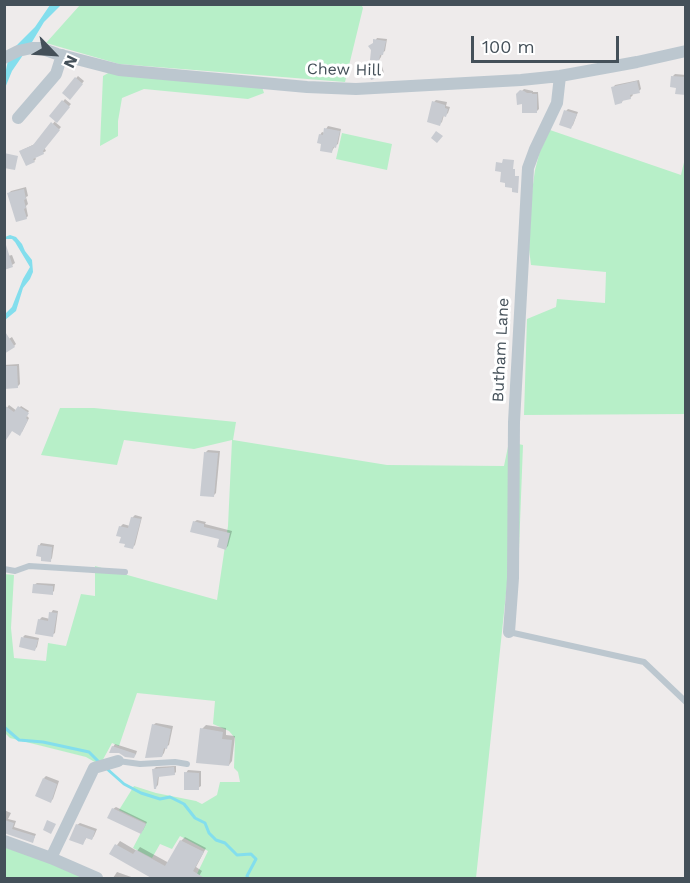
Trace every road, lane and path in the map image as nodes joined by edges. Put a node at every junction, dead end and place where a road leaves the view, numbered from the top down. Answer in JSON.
{"nodes":[{"id":1,"x":686,"y":51,"type":"edge"},
{"id":2,"x":62,"y":56,"type":"junction"},
{"id":3,"x":4,"y":58,"type":"edge"},
{"id":4,"x":560,"y":76,"type":"junction"},
{"id":5,"x":18,"y":118,"type":"dead end"},
{"id":6,"x":4,"y":569,"type":"edge"},
{"id":7,"x":124,"y":572,"type":"dead end"},
{"id":8,"x":509,"y":632,"type":"joint"},
{"id":9,"x":686,"y":702,"type":"edge"},
{"id":10,"x":114,"y":762,"type":"joint"},
{"id":11,"x":187,"y":764,"type":"dead end"},
{"id":12,"x":4,"y":842,"type":"edge"},
{"id":13,"x":51,"y":858,"type":"junction"},
{"id":14,"x":97,"y":879,"type":"edge"}],
"edges":[{"from":1,"to":4,"type":"street","name":"Chew Hill"},
{"from":2,"to":3,"type":"street","name":"Chew Hill"},
{"from":2,"to":4,"type":"street","name":"Chew Hill"},
{"from":2,"to":5,"type":"street"},
{"from":4,"to":8,"type":"street","name":"Butham Lane"},
{"from":6,"to":7,"type":"lane"},
{"from":8,"to":9,"type":"lane"},
{"from":10,"to":11,"type":"lane"},
{"from":10,"to":13,"type":"street"},
{"from":12,"to":13,"type":"street"},
{"from":13,"to":14,"type":"street"}]}
